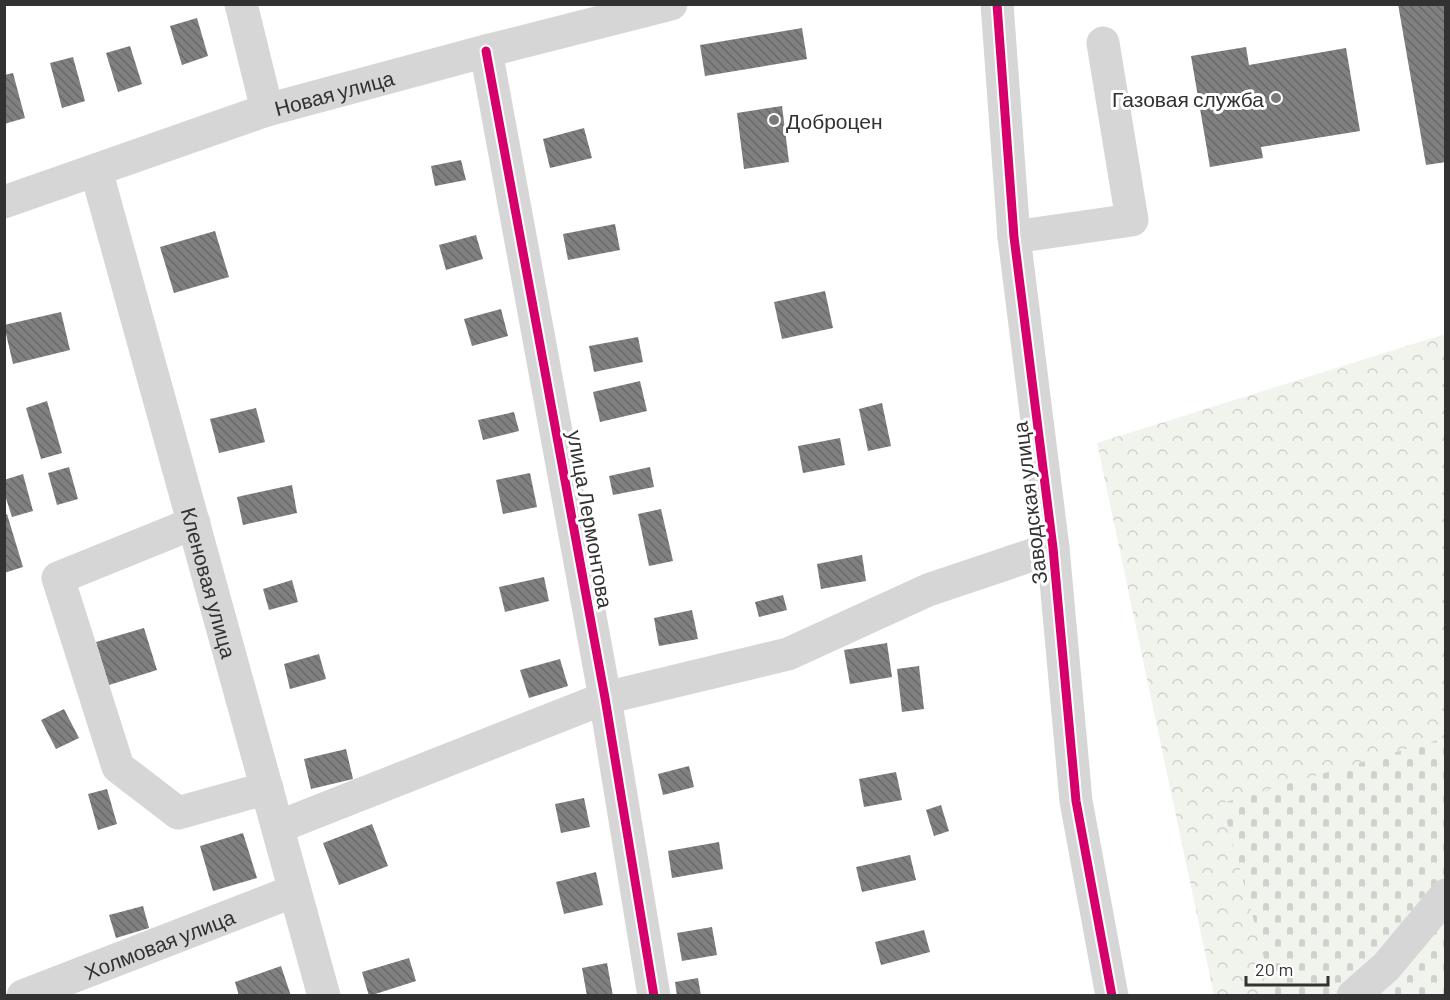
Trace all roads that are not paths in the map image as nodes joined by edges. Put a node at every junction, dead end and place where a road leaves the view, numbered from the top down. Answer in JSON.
{"nodes":[{"id":1,"x":241,"y":4,"type":"edge"},
{"id":2,"x":671,"y":4,"type":"edge"},
{"id":3,"x":997,"y":4,"type":"edge"},
{"id":4,"x":1103,"y":43,"type":"dead end"},
{"id":5,"x":486,"y":51,"type":"junction"},
{"id":6,"x":267,"y":110,"type":"junction"},
{"id":7,"x":96,"y":170,"type":"junction"},
{"id":8,"x":4,"y":202,"type":"edge"},
{"id":9,"x":1014,"y":237,"type":"junction"},
{"id":10,"x":194,"y":523,"type":"junction"},
{"id":11,"x":1053,"y":548,"type":"junction"},
{"id":12,"x":605,"y":698,"type":"junction"},
{"id":13,"x":267,"y":788,"type":"junction"},
{"id":14,"x":278,"y":827,"type":"junction"},
{"id":15,"x":294,"y":891,"type":"junction"},
{"id":16,"x":1446,"y":895,"type":"edge"},
{"id":17,"x":23,"y":996,"type":"edge"},
{"id":18,"x":324,"y":996,"type":"edge"},
{"id":19,"x":654,"y":996,"type":"edge"},
{"id":20,"x":1113,"y":996,"type":"edge"},
{"id":21,"x":1353,"y":996,"type":"edge"}],
"edges":[{"from":1,"to":6,"type":"street"},
{"from":2,"to":5,"type":"street","name":"Новая улица"},
{"from":3,"to":9,"type":"street","name":"Заводская улица"},
{"from":4,"to":9,"type":"street"},
{"from":5,"to":6,"type":"street","name":"Новая улица"},
{"from":5,"to":12,"type":"street","name":"улица Лермонтова"},
{"from":6,"to":7,"type":"street","name":"Новая улица"},
{"from":7,"to":8,"type":"street","name":"Новая улица"},
{"from":7,"to":10,"type":"street","name":"Кленовая улица"},
{"from":9,"to":11,"type":"street","name":"Заводская улица"},
{"from":10,"to":13,"type":"street","name":"Кленовая улица"},
{"from":10,"to":13,"type":"street"},
{"from":11,"to":12,"type":"street"},
{"from":11,"to":20,"type":"street","name":"Заводская улица"},
{"from":12,"to":14,"type":"street"},
{"from":12,"to":19,"type":"street","name":"улица Лермонтова"},
{"from":13,"to":14,"type":"street","name":"Кленовая улица"},
{"from":14,"to":15,"type":"street","name":"Кленовая улица"},
{"from":15,"to":17,"type":"street","name":"Холмовая улица"},
{"from":15,"to":18,"type":"street","name":"Кленовая улица"},
{"from":16,"to":21,"type":"street"}]}
